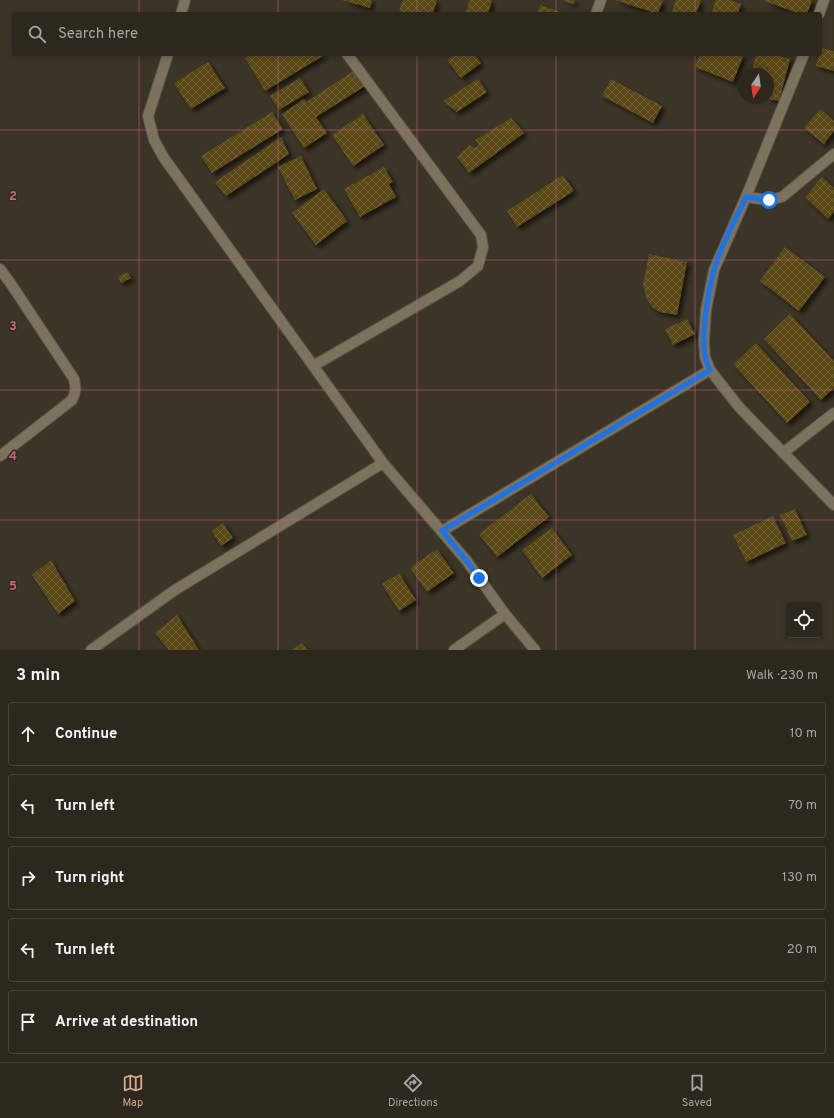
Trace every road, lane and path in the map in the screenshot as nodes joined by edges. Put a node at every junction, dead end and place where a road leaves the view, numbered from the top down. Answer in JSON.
{"nodes":[{"id":1,"x":185,"y":0,"type":"edge"},
{"id":2,"x":601,"y":0,"type":"edge"},
{"id":3,"x":824,"y":0,"type":"edge"},
{"id":4,"x":182,"y":12,"type":"edge"},
{"id":5,"x":597,"y":12,"type":"edge"},
{"id":6,"x":820,"y":12,"type":"edge"},
{"id":7,"x":167,"y":56,"type":"edge"},
{"id":8,"x":348,"y":56,"type":"edge"},
{"id":9,"x":803,"y":56,"type":"edge"},
{"id":10,"x":834,"y":154,"type":"edge"},
{"id":11,"x":746,"y":197,"type":"junction"},
{"id":12,"x":0,"y":269,"type":"edge"},
{"id":13,"x":312,"y":366,"type":"junction"},
{"id":14,"x":710,"y":370,"type":"junction"},
{"id":15,"x":834,"y":413,"type":"edge"},
{"id":16,"x":783,"y":453,"type":"junction"},
{"id":17,"x":0,"y":456,"type":"edge"},
{"id":18,"x":383,"y":464,"type":"junction"},
{"id":19,"x":834,"y":505,"type":"edge"},
{"id":20,"x":442,"y":531,"type":"junction"},
{"id":21,"x":505,"y":614,"type":"junction"},
{"id":22,"x":91,"y":650,"type":"edge"},
{"id":23,"x":454,"y":650,"type":"edge"},
{"id":24,"x":535,"y":650,"type":"edge"}],
"edges":[{"from":1,"to":4,"type":"street"},
{"from":2,"to":5,"type":"street"},
{"from":3,"to":6,"type":"street"},
{"from":7,"to":13,"type":"street"},
{"from":8,"to":13,"type":"street"},
{"from":9,"to":11,"type":"street"},
{"from":10,"to":11,"type":"street"},
{"from":11,"to":14,"type":"street"},
{"from":12,"to":17,"type":"street"},
{"from":13,"to":18,"type":"street"},
{"from":14,"to":16,"type":"street"},
{"from":14,"to":20,"type":"street"},
{"from":15,"to":16,"type":"street"},
{"from":16,"to":19,"type":"street"},
{"from":18,"to":20,"type":"street"},
{"from":18,"to":22,"type":"street"},
{"from":20,"to":21,"type":"street"},
{"from":21,"to":23,"type":"street"},
{"from":21,"to":24,"type":"street"}]}
